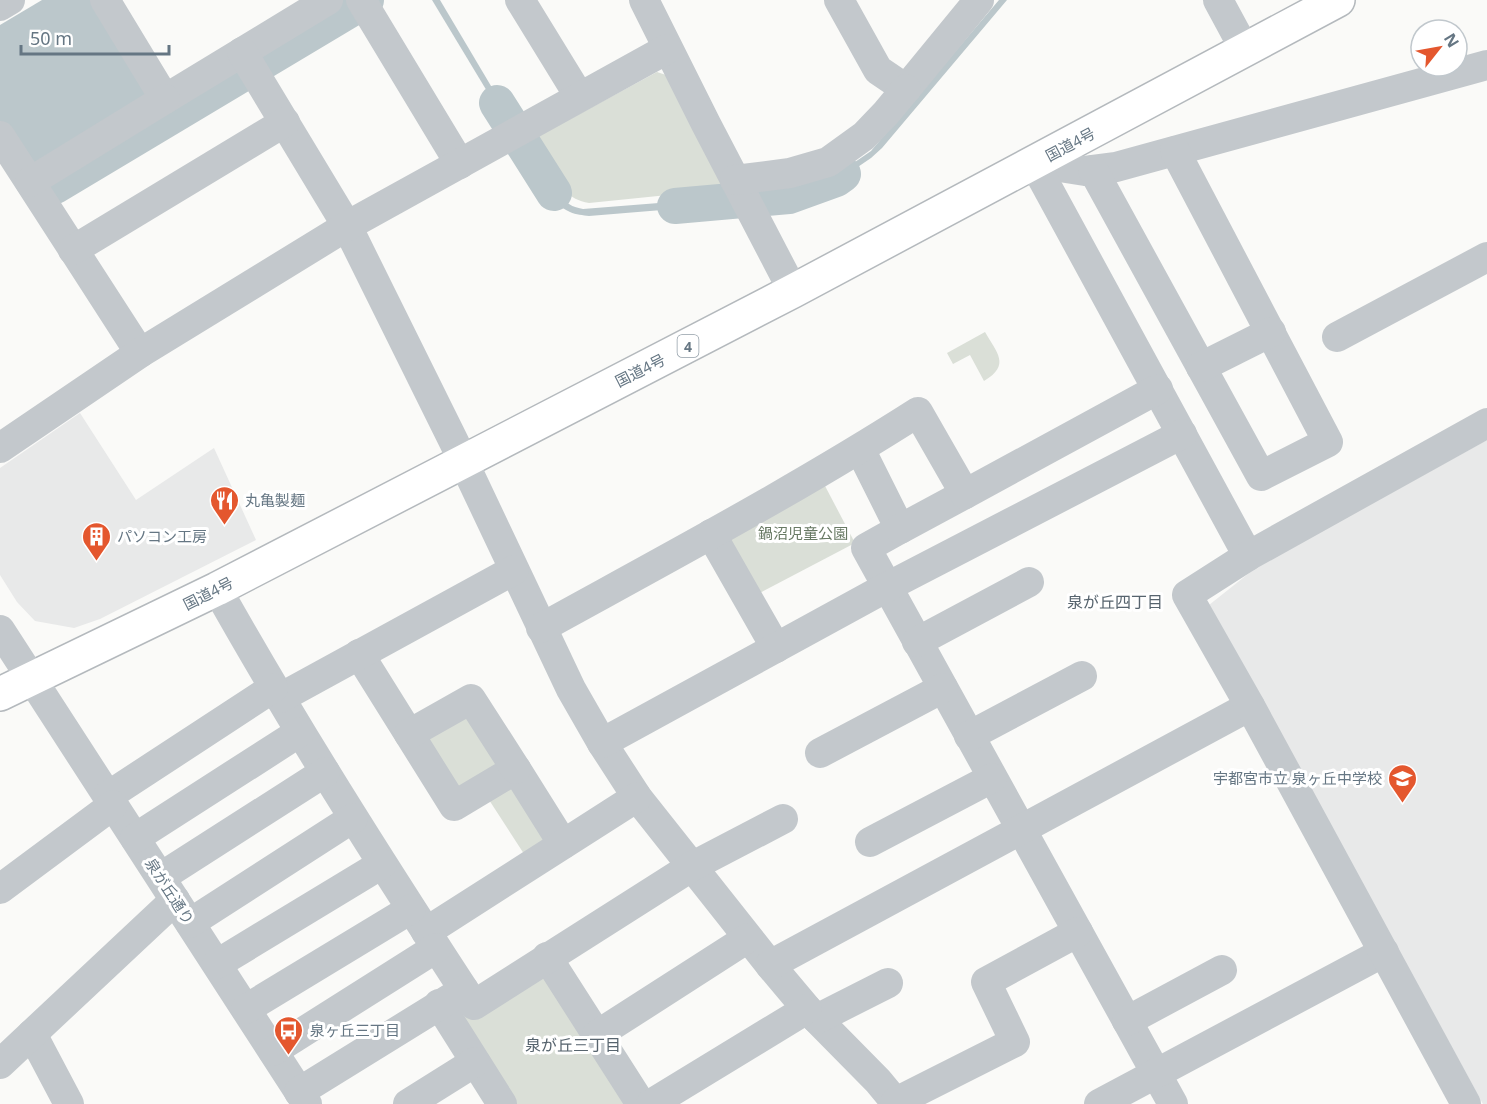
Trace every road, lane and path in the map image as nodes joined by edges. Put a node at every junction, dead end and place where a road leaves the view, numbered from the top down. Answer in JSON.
{"nodes":[{"id":1,"x":10,"y":0,"type":"edge"},
{"id":2,"x":105,"y":0,"type":"edge"},
{"id":3,"x":328,"y":0,"type":"edge"},
{"id":4,"x":361,"y":0,"type":"edge"},
{"id":5,"x":520,"y":0,"type":"edge"},
{"id":6,"x":644,"y":0,"type":"edge"},
{"id":7,"x":839,"y":0,"type":"edge"},
{"id":8,"x":1218,"y":0,"type":"edge"},
{"id":9,"x":1338,"y":0,"type":"edge"},
{"id":10,"x":971,"y":4,"type":"edge"},
{"id":11,"x":0,"y":6,"type":"edge"},
{"id":12,"x":667,"y":49,"type":"junction"},
{"id":13,"x":1245,"y":50,"type":"junction"},
{"id":14,"x":242,"y":52,"type":"junction"},
{"id":15,"x":1487,"y":65,"type":"edge"},
{"id":16,"x":906,"y":89,"type":"junction"},
{"id":17,"x":579,"y":96,"type":"junction"},
{"id":18,"x":165,"y":99,"type":"junction"},
{"id":19,"x":285,"y":122,"type":"junction"},
{"id":20,"x":0,"y":136,"type":"edge"},
{"id":21,"x":1175,"y":151,"type":"junction"},
{"id":22,"x":1034,"y":163,"type":"junction"},
{"id":23,"x":460,"y":164,"type":"junction"},
{"id":24,"x":1093,"y":170,"type":"junction"},
{"id":25,"x":735,"y":180,"type":"junction"},
{"id":26,"x":30,"y":182,"type":"junction"},
{"id":27,"x":347,"y":226,"type":"junction"},
{"id":28,"x":73,"y":250,"type":"junction"},
{"id":29,"x":1487,"y":256,"type":"edge"},
{"id":30,"x":794,"y":291,"type":"junction"},
{"id":31,"x":1271,"y":332,"type":"junction"},
{"id":32,"x":1336,"y":337,"type":"dead end"},
{"id":33,"x":140,"y":353,"type":"junction"},
{"id":34,"x":1201,"y":367,"type":"junction"},
{"id":35,"x":1158,"y":389,"type":"junction"},
{"id":36,"x":1487,"y":423,"type":"edge"},
{"id":37,"x":1182,"y":434,"type":"junction"},
{"id":38,"x":0,"y":448,"type":"edge"},
{"id":39,"x":860,"y":449,"type":"junction"},
{"id":40,"x":463,"y":462,"type":"junction"},
{"id":41,"x":965,"y":494,"type":"junction"},
{"id":42,"x":900,"y":529,"type":"junction"},
{"id":43,"x":711,"y":534,"type":"junction"},
{"id":44,"x":1248,"y":556,"type":"junction"},
{"id":45,"x":514,"y":570,"type":"junction"},
{"id":46,"x":1029,"y":582,"type":"dead end"},
{"id":47,"x":887,"y":587,"type":"junction"},
{"id":48,"x":217,"y":589,"type":"junction"},
{"id":49,"x":541,"y":628,"type":"junction"},
{"id":50,"x":0,"y":630,"type":"edge"},
{"id":51,"x":917,"y":642,"type":"junction"},
{"id":52,"x":776,"y":648,"type":"junction"},
{"id":53,"x":359,"y":654,"type":"junction"},
{"id":54,"x":1082,"y":676,"type":"dead end"},
{"id":55,"x":32,"y":679,"type":"junction"},
{"id":56,"x":943,"y":688,"type":"junction"},
{"id":57,"x":276,"y":693,"type":"junction"},
{"id":58,"x":0,"y":694,"type":"edge"},
{"id":59,"x":1250,"y":706,"type":"junction"},
{"id":60,"x":300,"y":732,"type":"junction"},
{"id":61,"x":409,"y":734,"type":"junction"},
{"id":62,"x":969,"y":736,"type":"junction"},
{"id":63,"x":602,"y":743,"type":"junction"},
{"id":64,"x":820,"y":753,"type":"dead end"},
{"id":65,"x":516,"y":769,"type":"junction"},
{"id":66,"x":326,"y":772,"type":"junction"},
{"id":67,"x":992,"y":778,"type":"junction"},
{"id":68,"x":636,"y":796,"type":"junction"},
{"id":69,"x":110,"y":800,"type":"junction"},
{"id":70,"x":353,"y":818,"type":"junction"},
{"id":71,"x":783,"y":819,"type":"dead end"},
{"id":72,"x":1022,"y":831,"type":"junction"},
{"id":73,"x":135,"y":838,"type":"junction"},
{"id":74,"x":870,"y":842,"type":"dead end"},
{"id":75,"x":562,"y":844,"type":"junction"},
{"id":76,"x":382,"y":864,"type":"junction"},
{"id":77,"x":691,"y":867,"type":"junction"},
{"id":78,"x":0,"y":889,"type":"edge"},
{"id":79,"x":175,"y":900,"type":"junction"},
{"id":80,"x":425,"y":929,"type":"junction"},
{"id":81,"x":1078,"y":932,"type":"junction"},
{"id":82,"x":748,"y":938,"type":"junction"},
{"id":83,"x":1384,"y":952,"type":"junction"},
{"id":84,"x":547,"y":957,"type":"junction"},
{"id":85,"x":217,"y":964,"type":"junction"},
{"id":86,"x":770,"y":965,"type":"junction"},
{"id":87,"x":1222,"y":970,"type":"dead end"},
{"id":88,"x":888,"y":983,"type":"dead end"},
{"id":89,"x":451,"y":997,"type":"junction"},
{"id":90,"x":246,"y":1009,"type":"junction"},
{"id":91,"x":812,"y":1014,"type":"junction"},
{"id":92,"x":1127,"y":1021,"type":"junction"},
{"id":93,"x":32,"y":1034,"type":"junction"},
{"id":94,"x":597,"y":1035,"type":"junction"},
{"id":95,"x":273,"y":1051,"type":"junction"},
{"id":96,"x":475,"y":1062,"type":"junction"},
{"id":97,"x":0,"y":1064,"type":"edge"},
{"id":98,"x":1156,"y":1074,"type":"junction"},
{"id":99,"x":303,"y":1098,"type":"edge"},
{"id":100,"x":896,"y":1103,"type":"edge"},
{"id":101,"x":69,"y":1104,"type":"edge"},
{"id":102,"x":408,"y":1104,"type":"edge"},
{"id":103,"x":502,"y":1104,"type":"edge"},
{"id":104,"x":641,"y":1104,"type":"edge"},
{"id":105,"x":651,"y":1104,"type":"edge"},
{"id":106,"x":1099,"y":1104,"type":"edge"},
{"id":107,"x":1173,"y":1104,"type":"edge"},
{"id":108,"x":1466,"y":1104,"type":"edge"}],
"edges":[{"from":1,"to":11,"type":"street"},
{"from":2,"to":18,"type":"street"},
{"from":3,"to":14,"type":"street"},
{"from":4,"to":23,"type":"street"},
{"from":5,"to":17,"type":"street"},
{"from":6,"to":12,"type":"street"},
{"from":7,"to":16,"type":"street"},
{"from":8,"to":13,"type":"street"},
{"from":9,"to":13,"type":"highway","name":"国道4号","number":"4"},
{"from":10,"to":16,"type":"street"},
{"from":12,"to":17,"type":"street"},
{"from":12,"to":25,"type":"street"},
{"from":13,"to":22,"type":"highway","name":"国道4号","number":"4"},
{"from":14,"to":18,"type":"street"},
{"from":14,"to":19,"type":"street"},
{"from":15,"to":21,"type":"street"},
{"from":16,"to":25,"type":"street"},
{"from":17,"to":23,"type":"street"},
{"from":18,"to":26,"type":"street"},
{"from":19,"to":27,"type":"street"},
{"from":19,"to":28,"type":"street"},
{"from":20,"to":26,"type":"street"},
{"from":21,"to":24,"type":"street"},
{"from":21,"to":31,"type":"street"},
{"from":22,"to":24,"type":"street"},
{"from":22,"to":30,"type":"highway","name":"国道4号","number":"4"},
{"from":22,"to":35,"type":"street"},
{"from":23,"to":27,"type":"street"},
{"from":24,"to":34,"type":"street"},
{"from":25,"to":30,"type":"street"},
{"from":26,"to":28,"type":"street"},
{"from":27,"to":33,"type":"street"},
{"from":27,"to":40,"type":"street"},
{"from":28,"to":33,"type":"street"},
{"from":29,"to":32,"type":"street"},
{"from":30,"to":40,"type":"highway","name":"国道4号","number":"4"},
{"from":31,"to":34,"type":"street"},
{"from":31,"to":34,"type":"street"},
{"from":33,"to":38,"type":"street"},
{"from":35,"to":37,"type":"street"},
{"from":35,"to":41,"type":"street"},
{"from":36,"to":44,"type":"street"},
{"from":37,"to":44,"type":"street"},
{"from":37,"to":47,"type":"street"},
{"from":39,"to":41,"type":"street"},
{"from":39,"to":42,"type":"street"},
{"from":39,"to":43,"type":"street"},
{"from":40,"to":45,"type":"street"},
{"from":40,"to":48,"type":"highway","name":"国道4号","number":"4"},
{"from":41,"to":42,"type":"street"},
{"from":42,"to":47,"type":"street"},
{"from":43,"to":49,"type":"street"},
{"from":43,"to":52,"type":"street"},
{"from":44,"to":59,"type":"street"},
{"from":45,"to":49,"type":"street"},
{"from":45,"to":53,"type":"street"},
{"from":46,"to":51,"type":"street"},
{"from":47,"to":51,"type":"street"},
{"from":47,"to":52,"type":"street"},
{"from":48,"to":55,"type":"highway","name":"国道4号","number":"4"},
{"from":48,"to":57,"type":"street"},
{"from":49,"to":63,"type":"street"},
{"from":50,"to":55,"type":"street","name":"泉が丘通り"},
{"from":51,"to":56,"type":"street"},
{"from":52,"to":63,"type":"street"},
{"from":53,"to":57,"type":"street"},
{"from":53,"to":61,"type":"street"},
{"from":54,"to":62,"type":"street"},
{"from":55,"to":58,"type":"highway","name":"国道4号","number":"4"},
{"from":55,"to":69,"type":"street","name":"泉が丘通り"},
{"from":56,"to":62,"type":"street"},
{"from":56,"to":64,"type":"street"},
{"from":57,"to":60,"type":"street"},
{"from":57,"to":69,"type":"street"},
{"from":59,"to":72,"type":"street"},
{"from":59,"to":83,"type":"street"},
{"from":60,"to":66,"type":"street"},
{"from":60,"to":73,"type":"street"},
{"from":61,"to":65,"type":"street"},
{"from":61,"to":65,"type":"street"},
{"from":62,"to":67,"type":"street"},
{"from":63,"to":68,"type":"street"},
{"from":65,"to":75,"type":"street"},
{"from":66,"to":70,"type":"street"},
{"from":66,"to":79,"type":"street"},
{"from":67,"to":72,"type":"street"},
{"from":67,"to":74,"type":"street"},
{"from":68,"to":75,"type":"street"},
{"from":68,"to":77,"type":"street"},
{"from":69,"to":73,"type":"street","name":"泉が丘通り"},
{"from":69,"to":78,"type":"street"},
{"from":70,"to":76,"type":"street"},
{"from":70,"to":79,"type":"street"},
{"from":71,"to":77,"type":"street"},
{"from":72,"to":81,"type":"street"},
{"from":72,"to":86,"type":"street"},
{"from":73,"to":79,"type":"street","name":"泉が丘通り"},
{"from":75,"to":80,"type":"street"},
{"from":76,"to":80,"type":"street"},
{"from":76,"to":85,"type":"street"},
{"from":77,"to":82,"type":"street"},
{"from":77,"to":84,"type":"street"},
{"from":79,"to":85,"type":"street","name":"泉が丘通り"},
{"from":79,"to":93,"type":"street"},
{"from":80,"to":89,"type":"street"},
{"from":80,"to":90,"type":"street"},
{"from":80,"to":95,"type":"street"},
{"from":81,"to":92,"type":"street"},
{"from":81,"to":100,"type":"street"},
{"from":82,"to":86,"type":"street"},
{"from":82,"to":94,"type":"street"},
{"from":83,"to":98,"type":"street"},
{"from":83,"to":108,"type":"street"},
{"from":84,"to":89,"type":"street"},
{"from":84,"to":94,"type":"street"},
{"from":85,"to":90,"type":"street","name":"泉が丘通り"},
{"from":86,"to":91,"type":"street"},
{"from":87,"to":92,"type":"street"},
{"from":88,"to":91,"type":"street"},
{"from":89,"to":96,"type":"street"},
{"from":89,"to":99,"type":"street"},
{"from":90,"to":95,"type":"street","name":"泉が丘通り"},
{"from":91,"to":100,"type":"street"},
{"from":91,"to":105,"type":"street"},
{"from":92,"to":98,"type":"street"},
{"from":93,"to":97,"type":"street"},
{"from":93,"to":101,"type":"street"},
{"from":94,"to":104,"type":"street"},
{"from":95,"to":99,"type":"street","name":"泉が丘通り"},
{"from":96,"to":102,"type":"street"},
{"from":96,"to":103,"type":"street"},
{"from":98,"to":106,"type":"street"},
{"from":98,"to":107,"type":"street"}]}
